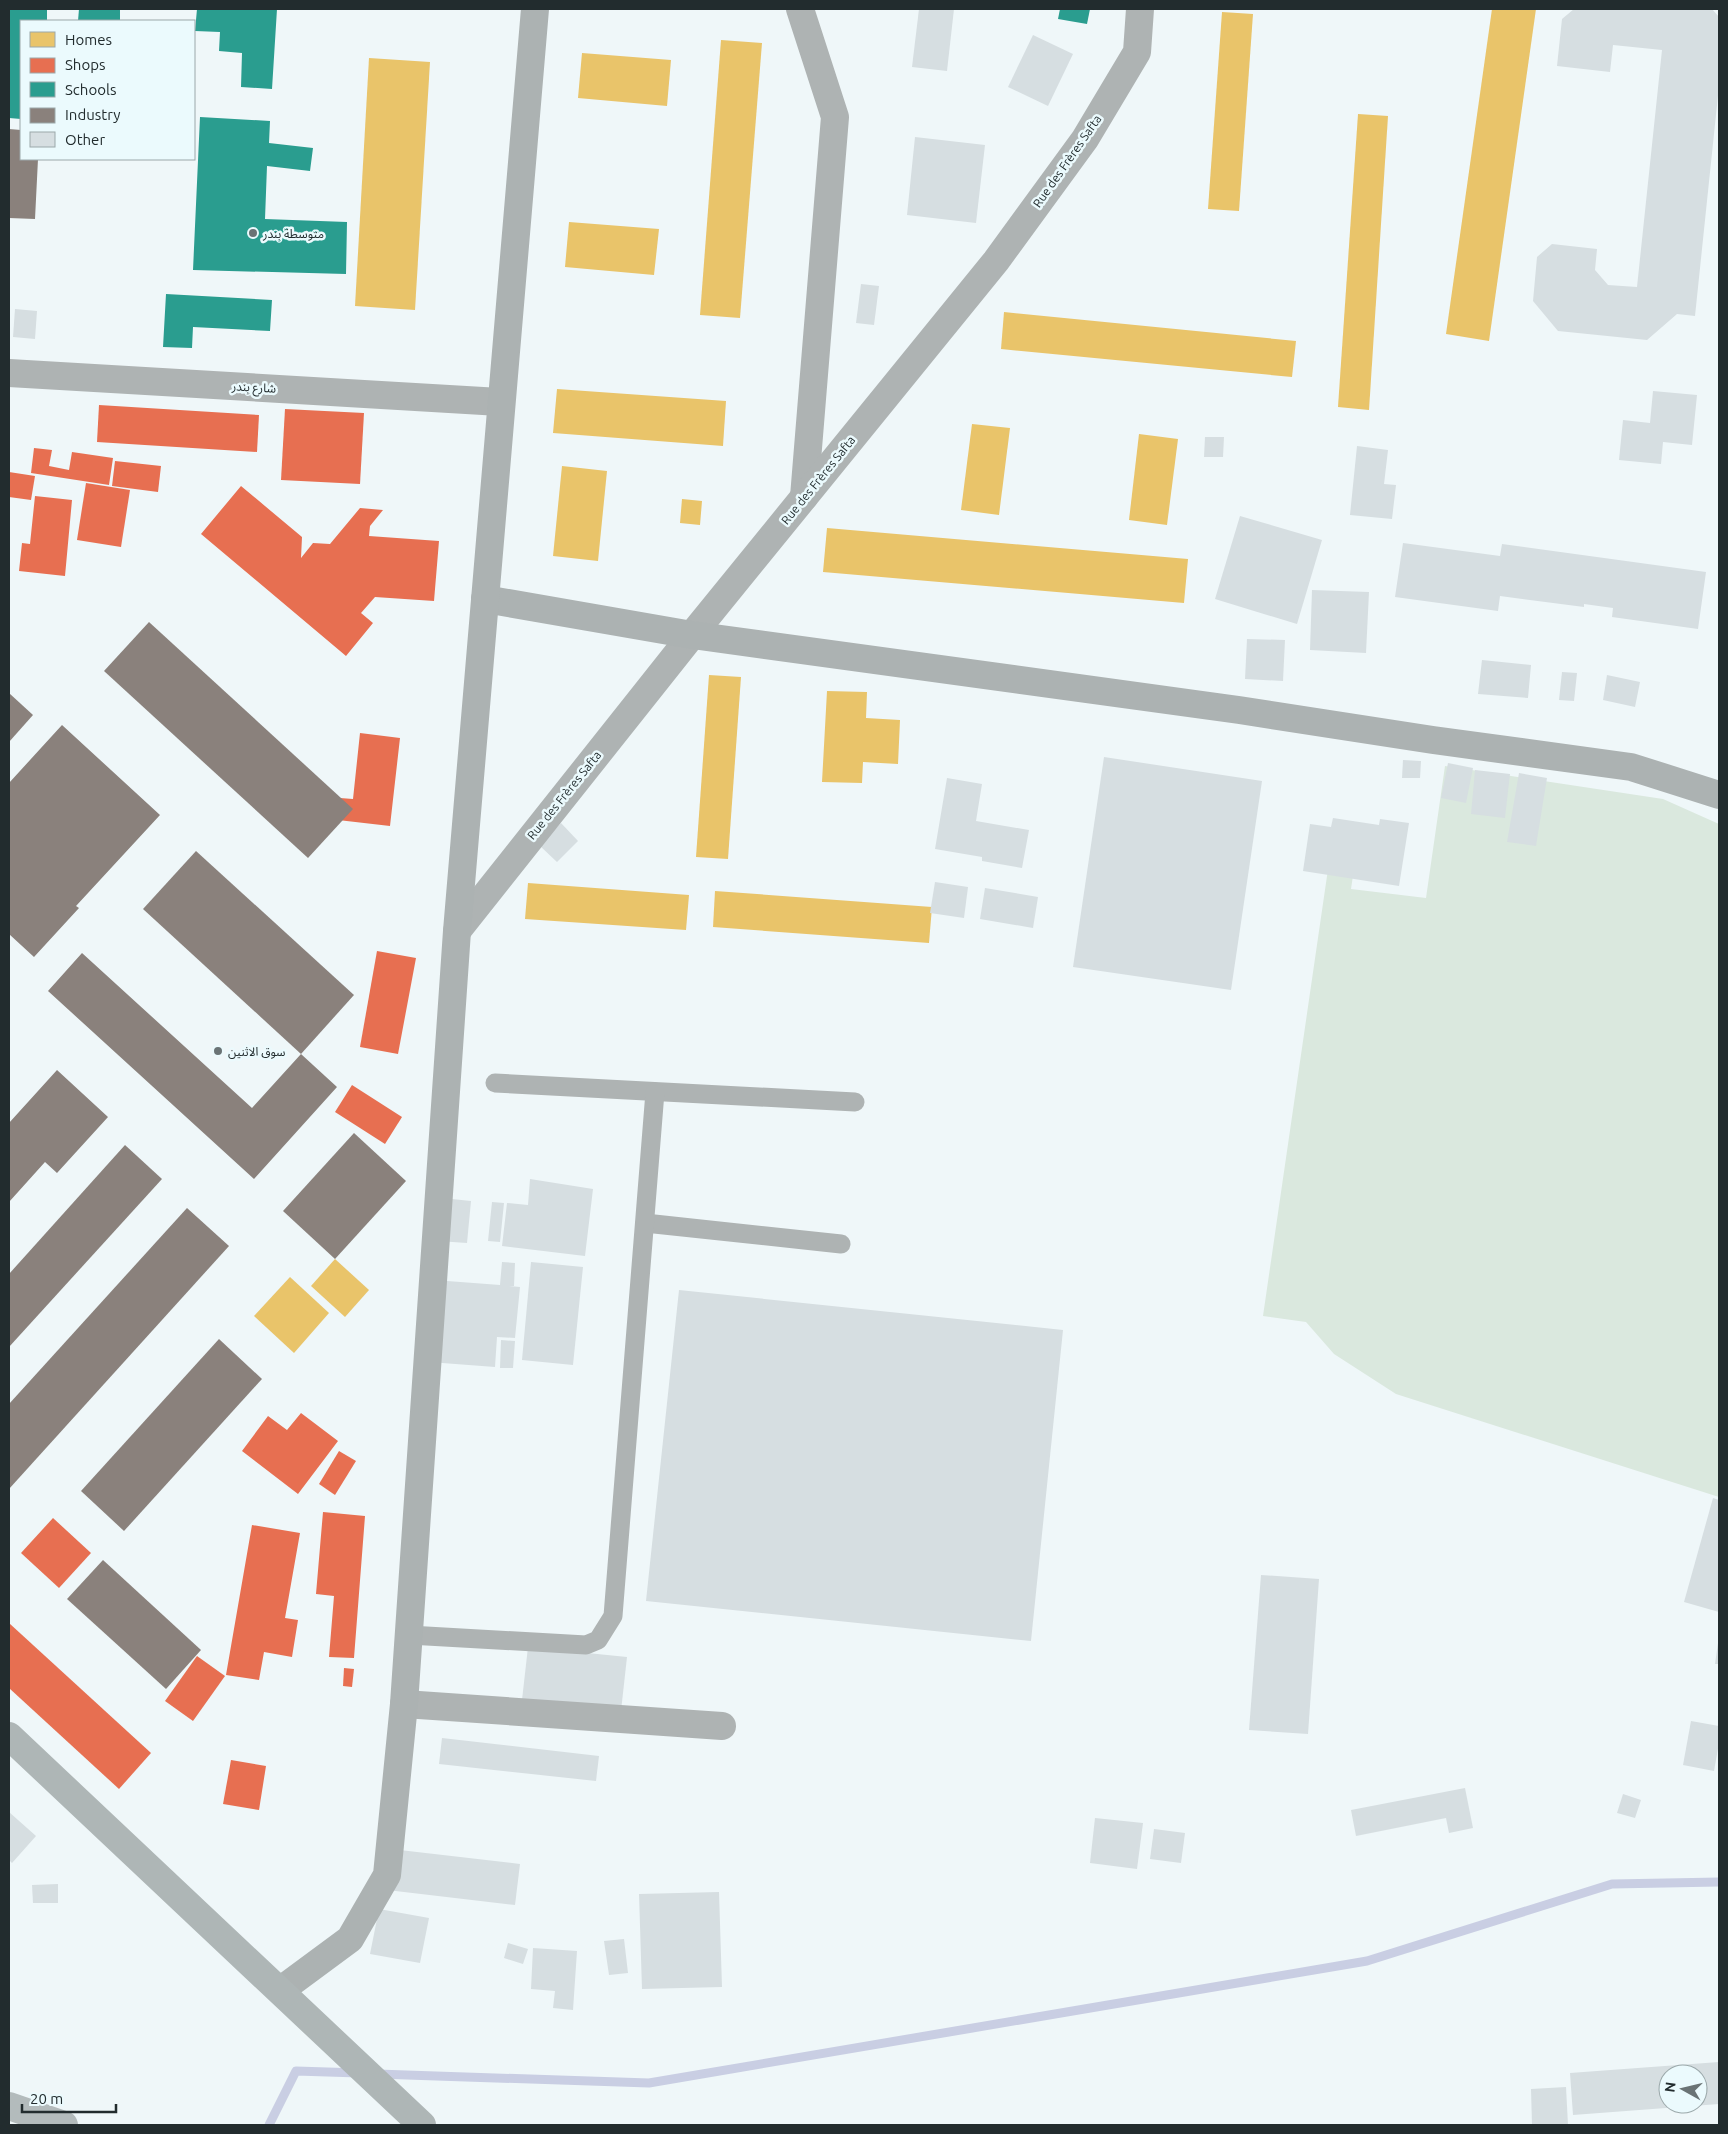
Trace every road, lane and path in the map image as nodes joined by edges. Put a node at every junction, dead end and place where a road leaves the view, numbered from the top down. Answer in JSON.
{"nodes":[{"id":1,"x":535,"y":9,"type":"edge"},
{"id":2,"x":800,"y":9,"type":"edge"},
{"id":3,"x":1140,"y":9,"type":"edge"},
{"id":4,"x":9,"y":373,"type":"edge"},
{"id":5,"x":500,"y":402,"type":"junction"},
{"id":6,"x":804,"y":498,"type":"junction"},
{"id":7,"x":485,"y":599,"type":"junction"},
{"id":8,"x":692,"y":635,"type":"junction"},
{"id":9,"x":1719,"y":795,"type":"edge"},
{"id":10,"x":456,"y":931,"type":"junction"},
{"id":11,"x":495,"y":1083,"type":"dead end"},
{"id":12,"x":655,"y":1092,"type":"junction"},
{"id":13,"x":855,"y":1102,"type":"dead end"},
{"id":14,"x":645,"y":1223,"type":"junction"},
{"id":15,"x":841,"y":1244,"type":"dead end"},
{"id":16,"x":409,"y":1635,"type":"junction"},
{"id":17,"x":404,"y":1704,"type":"junction"},
{"id":18,"x":722,"y":1726,"type":"dead end"},
{"id":19,"x":9,"y":1736,"type":"edge"},
{"id":20,"x":281,"y":1990,"type":"junction"},
{"id":21,"x":9,"y":2106,"type":"edge"},
{"id":22,"x":64,"y":2125,"type":"edge"},
{"id":23,"x":422,"y":2125,"type":"edge"}],
"edges":[{"from":1,"to":5,"type":"main road"},
{"from":2,"to":6,"type":"street"},
{"from":3,"to":6,"type":"street","name":"Rue des Frères Safta"},
{"from":4,"to":5,"type":"street","name":"شارع بندر"},
{"from":5,"to":7,"type":"main road"},
{"from":6,"to":8,"type":"street","name":"Rue des Frères Safta"},
{"from":7,"to":8,"type":"main road"},
{"from":7,"to":10,"type":"main road"},
{"from":8,"to":9,"type":"main road"},
{"from":8,"to":10,"type":"street","name":"Rue des Frères Safta"},
{"from":10,"to":16,"type":"main road"},
{"from":11,"to":12,"type":"lane"},
{"from":12,"to":13,"type":"lane"},
{"from":12,"to":14,"type":"lane"},
{"from":14,"to":15,"type":"lane"},
{"from":14,"to":16,"type":"lane"},
{"from":16,"to":17,"type":"main road"},
{"from":17,"to":18,"type":"street"},
{"from":17,"to":20,"type":"main road"},
{"from":19,"to":20,"type":"main road"},
{"from":20,"to":23,"type":"main road"},
{"from":21,"to":22,"type":"highway"}]}
